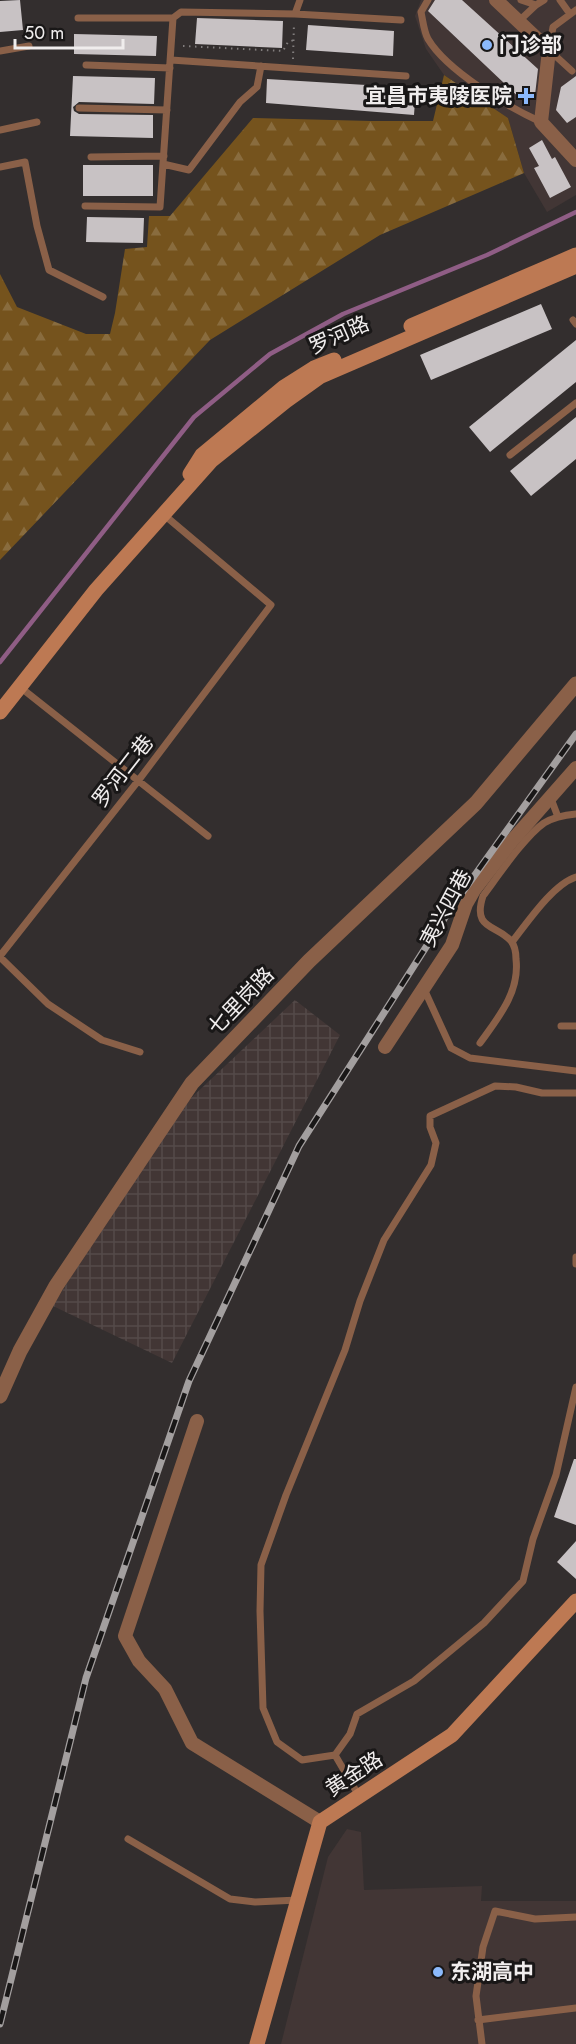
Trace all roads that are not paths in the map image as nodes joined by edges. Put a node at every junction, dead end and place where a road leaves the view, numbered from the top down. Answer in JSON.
{"nodes":[{"id":1,"x":300,"y":0,"type":"edge"},
{"id":2,"x":428,"y":0,"type":"edge"},
{"id":3,"x":496,"y":0,"type":"edge"},
{"id":4,"x":521,"y":0,"type":"edge"},
{"id":5,"x":544,"y":0,"type":"edge"},
{"id":6,"x":560,"y":0,"type":"edge"},
{"id":7,"x":536,"y":5,"type":"junction"},
{"id":8,"x":573,"y":12,"type":"edge"},
{"id":9,"x":295,"y":14,"type":"junction"},
{"id":10,"x":78,"y":18,"type":"dead end"},
{"id":11,"x":173,"y":18,"type":"junction"},
{"id":12,"x":401,"y":20,"type":"dead end"},
{"id":13,"x":519,"y":21,"type":"junction"},
{"id":14,"x":29,"y":46,"type":"dead end"},
{"id":15,"x":549,"y":50,"type":"junction"},
{"id":16,"x":0,"y":51,"type":"edge"},
{"id":17,"x":171,"y":60,"type":"junction"},
{"id":18,"x":86,"y":65,"type":"dead end"},
{"id":19,"x":261,"y":66,"type":"junction"},
{"id":20,"x":170,"y":68,"type":"junction"},
{"id":21,"x":572,"y":71,"type":"dead end"},
{"id":22,"x":406,"y":76,"type":"dead end"},
{"id":23,"x":79,"y":108,"type":"dead end"},
{"id":24,"x":167,"y":110,"type":"junction"},
{"id":25,"x":37,"y":122,"type":"dead end"},
{"id":26,"x":541,"y":122,"type":"junction"},
{"id":27,"x":0,"y":130,"type":"edge"},
{"id":28,"x":91,"y":157,"type":"dead end"},
{"id":29,"x":164,"y":160,"type":"junction"},
{"id":30,"x":576,"y":160,"type":"edge"},
{"id":31,"x":0,"y":168,"type":"edge"},
{"id":32,"x":85,"y":206,"type":"dead end"},
{"id":33,"x":576,"y":255,"type":"edge"},
{"id":34,"x":576,"y":266,"type":"edge"},
{"id":35,"x":103,"y":297,"type":"dead end"},
{"id":36,"x":576,"y":403,"type":"edge"},
{"id":37,"x":510,"y":455,"type":"dead end"},
{"id":38,"x":164,"y":514,"type":"junction"},
{"id":39,"x":576,"y":684,"type":"edge"},
{"id":40,"x":20,"y":687,"type":"junction"},
{"id":41,"x":0,"y":712,"type":"edge"},
{"id":42,"x":576,"y":768,"type":"edge"},
{"id":43,"x":138,"y":781,"type":"junction"},
{"id":44,"x":550,"y":796,"type":"junction"},
{"id":45,"x":576,"y":814,"type":"edge"},
{"id":46,"x":558,"y":817,"type":"junction"},
{"id":47,"x":208,"y":837,"type":"dead end"},
{"id":48,"x":576,"y":877,"type":"edge"},
{"id":49,"x":512,"y":942,"type":"junction"},
{"id":50,"x":0,"y":956,"type":"edge"},
{"id":51,"x":424,"y":989,"type":"junction"},
{"id":52,"x":561,"y":1026,"type":"dead end"},
{"id":53,"x":576,"y":1026,"type":"edge"},
{"id":54,"x":480,"y":1043,"type":"dead end"},
{"id":55,"x":385,"y":1047,"type":"dead end"},
{"id":56,"x":140,"y":1052,"type":"dead end"},
{"id":57,"x":576,"y":1071,"type":"edge"},
{"id":58,"x":576,"y":1093,"type":"edge"},
{"id":59,"x":576,"y":1257,"type":"edge"},
{"id":60,"x":576,"y":1264,"type":"edge"},
{"id":61,"x":576,"y":1387,"type":"edge"},
{"id":62,"x":0,"y":1396,"type":"edge"},
{"id":63,"x":197,"y":1421,"type":"dead end"},
{"id":64,"x":576,"y":1600,"type":"edge"},
{"id":65,"x":335,"y":1755,"type":"junction"},
{"id":66,"x":359,"y":1796,"type":"junction"},
{"id":67,"x":320,"y":1822,"type":"junction"},
{"id":68,"x":128,"y":1839,"type":"dead end"},
{"id":69,"x":298,"y":1900,"type":"junction"},
{"id":70,"x":576,"y":1917,"type":"edge"},
{"id":71,"x":576,"y":2008,"type":"edge"},
{"id":72,"x":478,"y":2020,"type":"junction"},
{"id":73,"x":257,"y":2044,"type":"edge"},
{"id":74,"x":482,"y":2044,"type":"edge"}],
"edges":[{"from":1,"to":9,"type":"lane"},
{"from":2,"to":26,"type":"lane"},
{"from":3,"to":13,"type":"street"},
{"from":4,"to":7,"type":"lane"},
{"from":5,"to":7,"type":"lane"},
{"from":6,"to":8,"type":"lane"},
{"from":7,"to":13,"type":"lane"},
{"from":8,"to":15,"type":"lane"},
{"from":9,"to":11,"type":"lane"},
{"from":9,"to":12,"type":"lane"},
{"from":10,"to":11,"type":"lane"},
{"from":11,"to":17,"type":"lane"},
{"from":13,"to":15,"type":"street"},
{"from":14,"to":16,"type":"lane"},
{"from":15,"to":21,"type":"lane"},
{"from":15,"to":26,"type":"street"},
{"from":17,"to":19,"type":"lane"},
{"from":17,"to":20,"type":"lane"},
{"from":18,"to":20,"type":"lane"},
{"from":19,"to":22,"type":"lane"},
{"from":19,"to":29,"type":"lane"},
{"from":20,"to":24,"type":"lane"},
{"from":23,"to":24,"type":"lane"},
{"from":24,"to":29,"type":"lane"},
{"from":25,"to":27,"type":"lane"},
{"from":26,"to":30,"type":"street"},
{"from":28,"to":29,"type":"lane"},
{"from":29,"to":32,"type":"lane"},
{"from":31,"to":35,"type":"lane"},
{"from":33,"to":38,"type":"main road","name":"罗河路"},
{"from":34,"to":38,"type":"main road","name":"罗河路"},
{"from":36,"to":37,"type":"lane"},
{"from":38,"to":40,"type":"main road","name":"罗河路"},
{"from":38,"to":43,"type":"lane","name":"罗河二巷"},
{"from":39,"to":62,"type":"street","name":"七里岗路"},
{"from":40,"to":41,"type":"main road","name":"罗河路"},
{"from":40,"to":43,"type":"lane"},
{"from":42,"to":44,"type":"street","name":"夷兴四巷"},
{"from":43,"to":47,"type":"lane"},
{"from":43,"to":50,"type":"lane","name":"罗河二巷"},
{"from":44,"to":46,"type":"lane"},
{"from":44,"to":51,"type":"street","name":"夷兴四巷"},
{"from":45,"to":46,"type":"lane"},
{"from":46,"to":49,"type":"lane"},
{"from":48,"to":49,"type":"lane"},
{"from":49,"to":54,"type":"lane"},
{"from":50,"to":56,"type":"lane"},
{"from":51,"to":55,"type":"street","name":"夷兴四巷"},
{"from":51,"to":57,"type":"lane"},
{"from":52,"to":53,"type":"lane"},
{"from":58,"to":65,"type":"lane"},
{"from":59,"to":60,"type":"lane"},
{"from":61,"to":65,"type":"lane"},
{"from":63,"to":67,"type":"street"},
{"from":64,"to":66,"type":"main road","name":"黄金路"},
{"from":65,"to":66,"type":"lane"},
{"from":66,"to":67,"type":"main road","name":"黄金路"},
{"from":67,"to":69,"type":"main road","name":"黄金路"},
{"from":68,"to":69,"type":"lane"},
{"from":69,"to":73,"type":"main road","name":"黄金路"},
{"from":70,"to":72,"type":"lane"},
{"from":71,"to":72,"type":"lane"},
{"from":72,"to":74,"type":"lane"}]}
